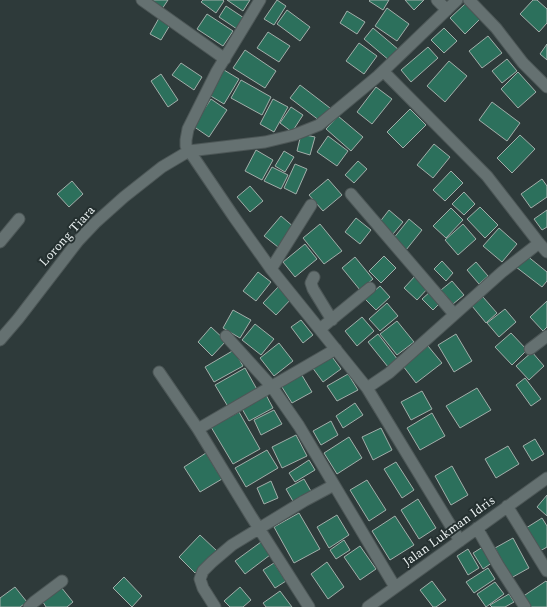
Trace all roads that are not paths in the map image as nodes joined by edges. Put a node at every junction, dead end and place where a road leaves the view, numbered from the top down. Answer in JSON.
{"nodes":[{"id":1,"x":142,"y":0,"type":"edge"},
{"id":2,"x":260,"y":0,"type":"edge"},
{"id":3,"x":437,"y":0,"type":"edge"},
{"id":4,"x":457,"y":0,"type":"edge"},
{"id":5,"x":469,"y":0,"type":"edge"},
{"id":6,"x":446,"y":10,"type":"junction"},
{"id":7,"x":225,"y":59,"type":"junction"},
{"id":8,"x":383,"y":71,"type":"junction"},
{"id":9,"x":547,"y":87,"type":"edge"},
{"id":10,"x":188,"y":151,"type":"junction"},
{"id":11,"x":351,"y":194,"type":"dead end"},
{"id":12,"x":311,"y":205,"type":"dead end"},
{"id":13,"x":19,"y":219,"type":"dead end"},
{"id":14,"x":0,"y":242,"type":"edge"},
{"id":15,"x":539,"y":243,"type":"junction"},
{"id":16,"x":547,"y":252,"type":"edge"},
{"id":17,"x":271,"y":269,"type":"junction"},
{"id":18,"x":314,"y":277,"type":"dead end"},
{"id":19,"x":370,"y":288,"type":"dead end"},
{"id":20,"x":454,"y":314,"type":"junction"},
{"id":21,"x":332,"y":320,"type":"junction"},
{"id":22,"x":320,"y":329,"type":"junction"},
{"id":23,"x":226,"y":336,"type":"dead end"},
{"id":24,"x":547,"y":336,"type":"edge"},
{"id":25,"x":0,"y":340,"type":"edge"},
{"id":26,"x":336,"y":349,"type":"junction"},
{"id":27,"x":530,"y":349,"type":"dead end"},
{"id":28,"x":160,"y":372,"type":"dead end"},
{"id":29,"x":272,"y":387,"type":"junction"},
{"id":30,"x":367,"y":388,"type":"junction"},
{"id":31,"x":198,"y":429,"type":"junction"},
{"id":32,"x":547,"y":478,"type":"edge"},
{"id":33,"x":334,"y":485,"type":"junction"},
{"id":34,"x":507,"y":506,"type":"junction"},
{"id":35,"x":477,"y":528,"type":"junction"},
{"id":36,"x":259,"y":529,"type":"junction"},
{"id":37,"x":460,"y":541,"type":"junction"},
{"id":38,"x":547,"y":571,"type":"edge"},
{"id":39,"x":62,"y":581,"type":"dead end"},
{"id":40,"x":395,"y":587,"type":"junction"},
{"id":41,"x":375,"y":605,"type":"edge"},
{"id":42,"x":29,"y":607,"type":"edge"},
{"id":43,"x":215,"y":607,"type":"edge"},
{"id":44,"x":309,"y":607,"type":"edge"},
{"id":45,"x":525,"y":607,"type":"edge"}],
"edges":[{"from":1,"to":7,"type":"street"},
{"from":2,"to":7,"type":"street"},
{"from":3,"to":6,"type":"street"},
{"from":4,"to":6,"type":"street"},
{"from":5,"to":9,"type":"street"},
{"from":6,"to":8,"type":"street"},
{"from":7,"to":10,"type":"street"},
{"from":8,"to":10,"type":"street"},
{"from":8,"to":15,"type":"street"},
{"from":10,"to":17,"type":"street"},
{"from":10,"to":25,"type":"street","name":"Lorong Tiara"},
{"from":11,"to":20,"type":"street"},
{"from":12,"to":17,"type":"street"},
{"from":13,"to":14,"type":"street"},
{"from":15,"to":16,"type":"street"},
{"from":15,"to":20,"type":"street"},
{"from":17,"to":22,"type":"street"},
{"from":18,"to":21,"type":"street"},
{"from":19,"to":21,"type":"street"},
{"from":20,"to":30,"type":"street"},
{"from":21,"to":22,"type":"street"},
{"from":22,"to":26,"type":"street"},
{"from":23,"to":29,"type":"street"},
{"from":24,"to":27,"type":"street"},
{"from":26,"to":29,"type":"street"},
{"from":26,"to":30,"type":"street"},
{"from":28,"to":31,"type":"street"},
{"from":29,"to":31,"type":"street"},
{"from":29,"to":33,"type":"street"},
{"from":30,"to":37,"type":"street"},
{"from":31,"to":36,"type":"street"},
{"from":32,"to":34,"type":"street","name":"Jalan Lukman Idris"},
{"from":33,"to":36,"type":"street"},
{"from":33,"to":40,"type":"street"},
{"from":34,"to":35,"type":"street","name":"Jalan Lukman Idris"},
{"from":34,"to":38,"type":"street"},
{"from":35,"to":37,"type":"street","name":"Jalan Lukman Idris"},
{"from":35,"to":45,"type":"street"},
{"from":36,"to":43,"type":"street"},
{"from":36,"to":44,"type":"street"},
{"from":37,"to":40,"type":"street","name":"Jalan Lukman Idris"},
{"from":39,"to":42,"type":"street"},
{"from":40,"to":41,"type":"street","name":"Jalan Lukman Idris"}]}
